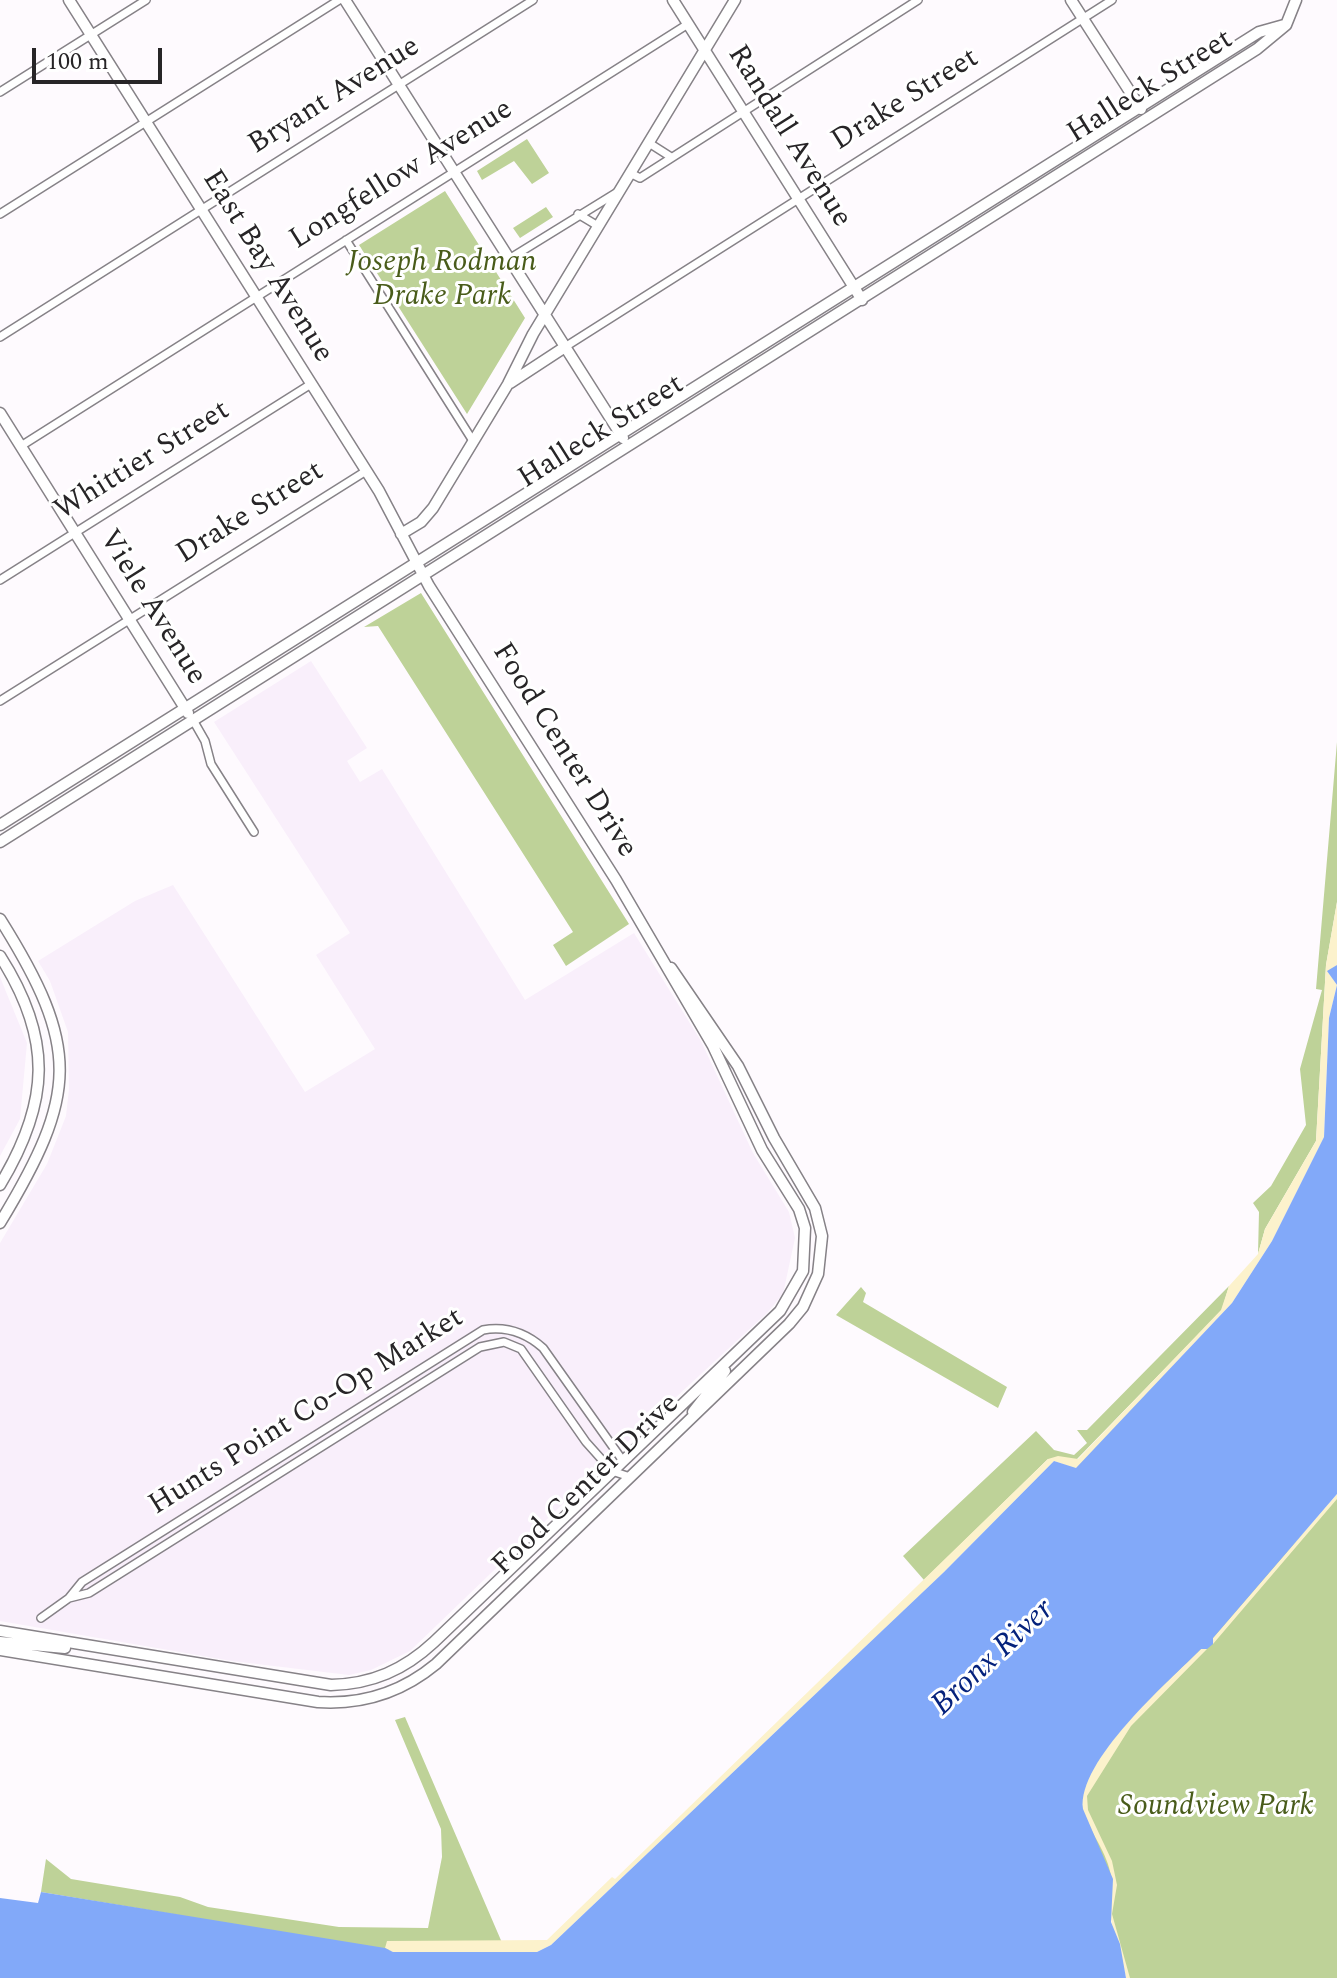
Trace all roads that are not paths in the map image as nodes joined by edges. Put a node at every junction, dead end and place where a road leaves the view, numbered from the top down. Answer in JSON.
{"nodes":[{"id":1,"x":69,"y":0,"type":"edge"},
{"id":2,"x":146,"y":0,"type":"edge"},
{"id":3,"x":339,"y":0,"type":"edge"},
{"id":4,"x":345,"y":0,"type":"edge"},
{"id":5,"x":533,"y":0,"type":"edge"},
{"id":6,"x":673,"y":0,"type":"edge"},
{"id":7,"x":735,"y":0,"type":"edge"},
{"id":8,"x":918,"y":0,"type":"edge"},
{"id":9,"x":1071,"y":0,"type":"edge"},
{"id":10,"x":1112,"y":0,"type":"edge"},
{"id":11,"x":1296,"y":0,"type":"edge"},
{"id":12,"x":1083,"y":18,"type":"junction"},
{"id":13,"x":688,"y":24,"type":"junction"},
{"id":14,"x":1286,"y":25,"type":"junction"},
{"id":15,"x":91,"y":35,"type":"junction"},
{"id":16,"x":704,"y":50,"type":"junction"},
{"id":17,"x":399,"y":85,"type":"junction"},
{"id":18,"x":0,"y":92,"type":"edge"},
{"id":19,"x":1140,"y":107,"type":"junction"},
{"id":20,"x":743,"y":110,"type":"junction"},
{"id":21,"x":1147,"y":118,"type":"junction"},
{"id":22,"x":146,"y":122,"type":"junction"},
{"id":23,"x":649,"y":143,"type":"junction"},
{"id":24,"x":671,"y":157,"type":"junction"},
{"id":25,"x":454,"y":171,"type":"junction"},
{"id":26,"x":630,"y":173,"type":"junction"},
{"id":27,"x":619,"y":191,"type":"junction"},
{"id":28,"x":798,"y":198,"type":"junction"},
{"id":29,"x":201,"y":210,"type":"junction"},
{"id":30,"x":0,"y":214,"type":"edge"},
{"id":31,"x":578,"y":214,"type":"junction"},
{"id":32,"x":598,"y":226,"type":"junction"},
{"id":33,"x":346,"y":240,"type":"junction"},
{"id":34,"x":509,"y":259,"type":"junction"},
{"id":35,"x":853,"y":285,"type":"junction"},
{"id":36,"x":256,"y":296,"type":"junction"},
{"id":37,"x":862,"y":300,"type":"junction"},
{"id":38,"x":545,"y":315,"type":"junction"},
{"id":39,"x":0,"y":337,"type":"edge"},
{"id":40,"x":565,"y":347,"type":"junction"},
{"id":41,"x":311,"y":384,"type":"junction"},
{"id":42,"x":508,"y":384,"type":"junction"},
{"id":43,"x":0,"y":413,"type":"edge"},
{"id":44,"x":619,"y":432,"type":"junction"},
{"id":45,"x":473,"y":441,"type":"junction"},
{"id":46,"x":627,"y":445,"type":"junction"},
{"id":47,"x":21,"y":446,"type":"junction"},
{"id":48,"x":366,"y":471,"type":"junction"},
{"id":49,"x":76,"y":532,"type":"junction"},
{"id":50,"x":401,"y":534,"type":"junction"},
{"id":51,"x":417,"y":563,"type":"junction"},
{"id":52,"x":423,"y":576,"type":"junction"},
{"id":53,"x":0,"y":580,"type":"edge"},
{"id":54,"x":130,"y":619,"type":"junction"},
{"id":55,"x":0,"y":701,"type":"edge"},
{"id":56,"x":185,"y":707,"type":"junction"},
{"id":57,"x":193,"y":720,"type":"junction"},
{"id":58,"x":0,"y":825,"type":"edge"},
{"id":59,"x":254,"y":832,"type":"dead end"},
{"id":60,"x":0,"y":842,"type":"edge"},
{"id":61,"x":0,"y":919,"type":"edge"},
{"id":62,"x":660,"y":954,"type":"junction"},
{"id":63,"x":0,"y":956,"type":"edge"},
{"id":64,"x":0,"y":1185,"type":"edge"},
{"id":65,"x":0,"y":1223,"type":"edge"},
{"id":66,"x":745,"y":1344,"type":"junction"},
{"id":67,"x":685,"y":1423,"type":"junction"},
{"id":68,"x":623,"y":1461,"type":"junction"},
{"id":69,"x":612,"y":1471,"type":"junction"},
{"id":70,"x":630,"y":1477,"type":"junction"},
{"id":71,"x":69,"y":1598,"type":"junction"},
{"id":72,"x":41,"y":1618,"type":"dead end"},
{"id":73,"x":0,"y":1631,"type":"edge"},
{"id":74,"x":0,"y":1642,"type":"edge"},
{"id":75,"x":99,"y":1649,"type":"junction"},
{"id":76,"x":0,"y":1650,"type":"edge"}],
"edges":[{"from":1,"to":15,"type":"main road","name":"East Bay Avenue"},
{"from":2,"to":15,"type":"street"},
{"from":3,"to":22,"type":"street"},
{"from":4,"to":17,"type":"main road"},
{"from":5,"to":17,"type":"street","name":"Bryant Avenue"},
{"from":6,"to":13,"type":"main road","name":"Randall Avenue"},
{"from":7,"to":16,"type":"main road"},
{"from":8,"to":20,"type":"street"},
{"from":9,"to":12,"type":"main road"},
{"from":10,"to":12,"type":"street","name":"Drake Street"},
{"from":11,"to":14,"type":"main road"},
{"from":12,"to":19,"type":"main road"},
{"from":12,"to":28,"type":"street","name":"Drake Street"},
{"from":13,"to":16,"type":"main road","name":"Randall Avenue"},
{"from":13,"to":25,"type":"street","name":"Longfellow Avenue"},
{"from":14,"to":19,"type":"main road","name":"Halleck Street"},
{"from":14,"to":21,"type":"main road","name":"Halleck Street"},
{"from":15,"to":18,"type":"street"},
{"from":15,"to":22,"type":"main road","name":"East Bay Avenue"},
{"from":16,"to":20,"type":"main road","name":"Randall Avenue"},
{"from":16,"to":23,"type":"main road"},
{"from":17,"to":25,"type":"main road"},
{"from":17,"to":29,"type":"street","name":"Bryant Avenue"},
{"from":19,"to":21,"type":"main road"},
{"from":19,"to":35,"type":"main road","name":"Halleck Street"},
{"from":20,"to":24,"type":"street"},
{"from":20,"to":28,"type":"main road","name":"Randall Avenue"},
{"from":21,"to":37,"type":"main road","name":"Halleck Street"},
{"from":22,"to":29,"type":"main road","name":"East Bay Avenue"},
{"from":22,"to":30,"type":"street"},
{"from":23,"to":24,"type":"street"},
{"from":23,"to":26,"type":"main road"},
{"from":24,"to":26,"type":"street"},
{"from":25,"to":33,"type":"street","name":"Longfellow Avenue"},
{"from":25,"to":34,"type":"main road"},
{"from":26,"to":27,"type":"main road"},
{"from":27,"to":31,"type":"street"},
{"from":27,"to":32,"type":"main road"},
{"from":28,"to":35,"type":"main road","name":"Randall Avenue"},
{"from":28,"to":40,"type":"street","name":"Drake Street"},
{"from":29,"to":36,"type":"main road","name":"East Bay Avenue"},
{"from":29,"to":39,"type":"street","name":"Bryant Avenue"},
{"from":31,"to":32,"type":"street"},
{"from":31,"to":34,"type":"street"},
{"from":32,"to":38,"type":"main road"},
{"from":33,"to":36,"type":"street","name":"Longfellow Avenue"},
{"from":33,"to":45,"type":"street"},
{"from":34,"to":38,"type":"main road"},
{"from":35,"to":37,"type":"main road","name":"Randall Avenue"},
{"from":35,"to":44,"type":"main road","name":"Halleck Street"},
{"from":36,"to":41,"type":"main road","name":"East Bay Avenue"},
{"from":36,"to":47,"type":"street","name":"Longfellow Avenue"},
{"from":37,"to":46,"type":"main road","name":"Halleck Street"},
{"from":38,"to":40,"type":"main road"},
{"from":38,"to":42,"type":"main road"},
{"from":40,"to":42,"type":"main road"},
{"from":40,"to":44,"type":"main road"},
{"from":41,"to":48,"type":"main road","name":"East Bay Avenue"},
{"from":41,"to":49,"type":"street","name":"Whittier Street"},
{"from":42,"to":45,"type":"main road"},
{"from":43,"to":47,"type":"main road","name":"Viele Avenue"},
{"from":44,"to":46,"type":"main road"},
{"from":44,"to":51,"type":"main road","name":"Halleck Street"},
{"from":45,"to":50,"type":"main road"},
{"from":46,"to":52,"type":"main road","name":"Halleck Street"},
{"from":47,"to":49,"type":"main road","name":"Viele Avenue"},
{"from":48,"to":50,"type":"main road","name":"East Bay Avenue"},
{"from":48,"to":54,"type":"street","name":"Drake Street"},
{"from":49,"to":53,"type":"street","name":"Whittier Street"},
{"from":49,"to":54,"type":"main road","name":"Viele Avenue"},
{"from":50,"to":51,"type":"main road","name":"East Bay Avenue"},
{"from":51,"to":52,"type":"main road","name":"Food Center Drive"},
{"from":51,"to":56,"type":"main road","name":"Halleck Street"},
{"from":52,"to":57,"type":"main road","name":"Halleck Street"},
{"from":52,"to":62,"type":"main road","name":"Food Center Drive"},
{"from":54,"to":55,"type":"street","name":"Drake Street"},
{"from":54,"to":56,"type":"main road","name":"Viele Avenue"},
{"from":56,"to":57,"type":"main road","name":"Viele Avenue"},
{"from":56,"to":58,"type":"main road","name":"Halleck Street"},
{"from":57,"to":59,"type":"street","name":"Viele Avenue"},
{"from":57,"to":60,"type":"main road","name":"Halleck Street"},
{"from":61,"to":65,"type":"main road"},
{"from":62,"to":66,"type":"main road","name":"Food Center Drive"},
{"from":62,"to":67,"type":"main road","name":"Food Center Drive"},
{"from":63,"to":64,"type":"main road"},
{"from":66,"to":67,"type":"main road"},
{"from":66,"to":68,"type":"main road","name":"Food Center Drive"},
{"from":67,"to":70,"type":"main road","name":"Food Center Drive"},
{"from":68,"to":69,"type":"main road","name":"Food Center Drive"},
{"from":68,"to":71,"type":"street","name":"Hunts Point Co-Op Market"},
{"from":69,"to":70,"type":"street","name":"Hunts Point Co-Op Market"},
{"from":69,"to":71,"type":"street","name":"Hunts Point Co-Op Market"},
{"from":69,"to":75,"type":"main road","name":"Food Center Drive"},
{"from":70,"to":76,"type":"main road","name":"Food Center Drive"},
{"from":71,"to":72,"type":"street","name":"Hunts Point Co-Op Market"},
{"from":73,"to":75,"type":"main road","name":"Food Center Drive"},
{"from":74,"to":75,"type":"main road"}]}
